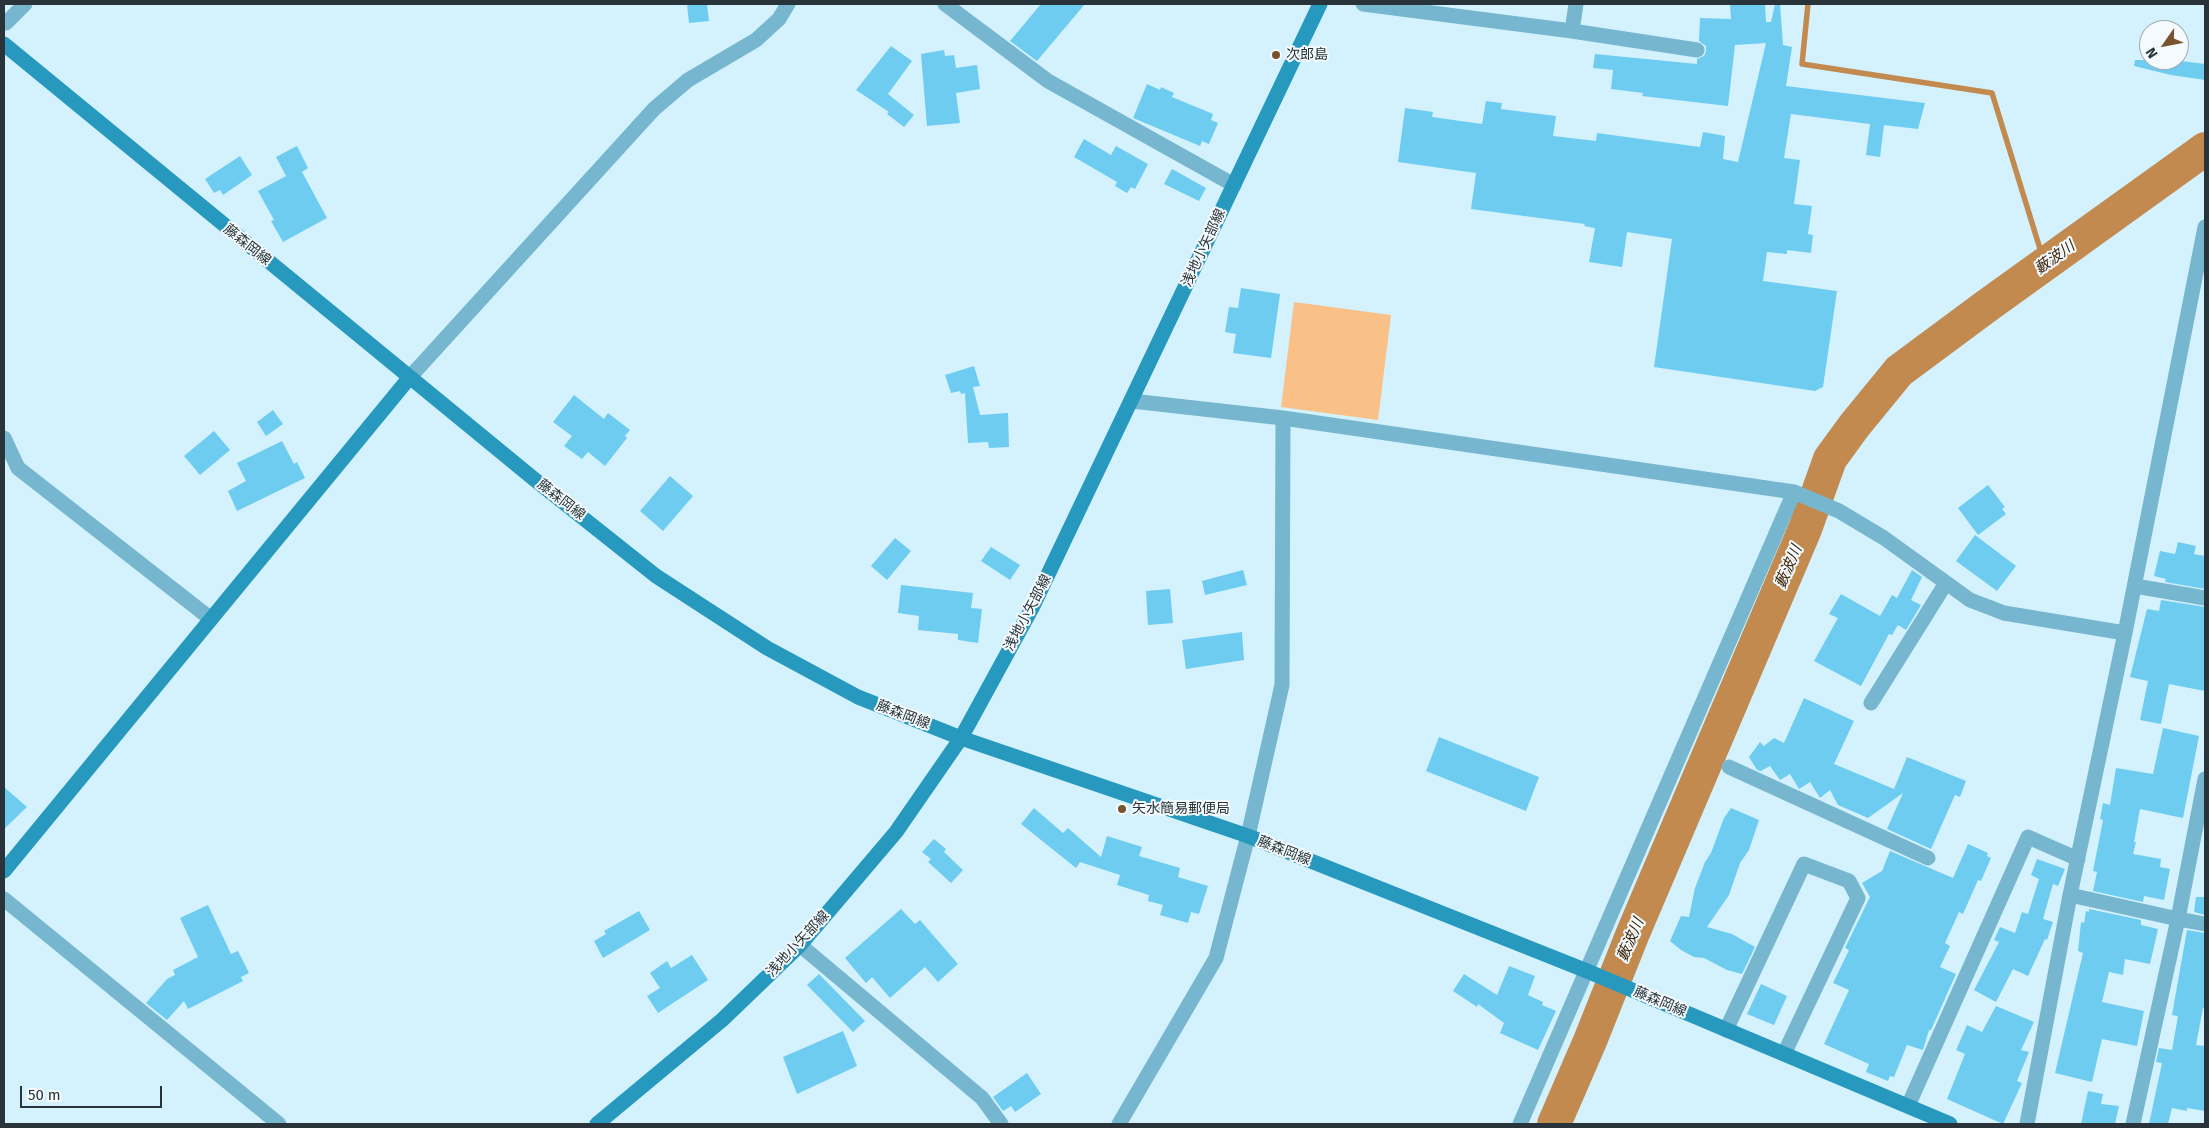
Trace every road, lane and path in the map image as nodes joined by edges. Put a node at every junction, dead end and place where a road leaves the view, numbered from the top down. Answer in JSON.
{"nodes":[{"id":1,"x":25,"y":4,"type":"edge"},
{"id":2,"x":788,"y":4,"type":"edge"},
{"id":3,"x":945,"y":4,"type":"edge"},
{"id":4,"x":1320,"y":4,"type":"edge"},
{"id":5,"x":1363,"y":4,"type":"edge"},
{"id":6,"x":1576,"y":4,"type":"edge"},
{"id":7,"x":6,"y":23,"type":"dead end"},
{"id":8,"x":1572,"y":31,"type":"junction"},
{"id":9,"x":4,"y":44,"type":"edge"},
{"id":10,"x":1697,"y":50,"type":"dead end"},
{"id":11,"x":1234,"y":184,"type":"junction"},
{"id":12,"x":2205,"y":227,"type":"edge"},
{"id":13,"x":410,"y":377,"type":"junction"},
{"id":14,"x":1132,"y":401,"type":"junction"},
{"id":15,"x":1283,"y":418,"type":"junction"},
{"id":16,"x":4,"y":438,"type":"edge"},
{"id":17,"x":1794,"y":492,"type":"junction"},
{"id":18,"x":1946,"y":583,"type":"junction"},
{"id":19,"x":2135,"y":586,"type":"junction"},
{"id":20,"x":2205,"y":598,"type":"edge"},
{"id":21,"x":211,"y":619,"type":"junction"},
{"id":22,"x":2125,"y":634,"type":"junction"},
{"id":23,"x":1871,"y":704,"type":"dead end"},
{"id":24,"x":961,"y":738,"type":"junction"},
{"id":25,"x":1728,"y":767,"type":"dead end"},
{"id":26,"x":2205,"y":779,"type":"edge"},
{"id":27,"x":1248,"y":836,"type":"junction"},
{"id":28,"x":1928,"y":858,"type":"dead end"},
{"id":29,"x":2078,"y":859,"type":"junction"},
{"id":30,"x":4,"y":872,"type":"edge"},
{"id":31,"x":2070,"y":895,"type":"junction"},
{"id":32,"x":4,"y":899,"type":"edge"},
{"id":33,"x":2178,"y":919,"type":"junction"},
{"id":34,"x":2205,"y":924,"type":"edge"},
{"id":35,"x":800,"y":945,"type":"junction"},
{"id":36,"x":1586,"y":971,"type":"junction"},
{"id":37,"x":1726,"y":1030,"type":"junction"},
{"id":38,"x":1784,"y":1054,"type":"junction"},
{"id":39,"x":1908,"y":1106,"type":"junction"},
{"id":40,"x":278,"y":1124,"type":"edge"},
{"id":41,"x":597,"y":1124,"type":"edge"},
{"id":42,"x":1001,"y":1124,"type":"edge"},
{"id":43,"x":1119,"y":1124,"type":"edge"},
{"id":44,"x":1520,"y":1124,"type":"edge"},
{"id":45,"x":1950,"y":1124,"type":"edge"},
{"id":46,"x":2027,"y":1124,"type":"edge"},
{"id":47,"x":2133,"y":1124,"type":"edge"}],
"edges":[{"from":1,"to":7,"type":"street"},
{"from":2,"to":13,"type":"street"},
{"from":3,"to":11,"type":"street"},
{"from":4,"to":11,"type":"main road","name":"浅地小矢部線"},
{"from":5,"to":8,"type":"street"},
{"from":6,"to":8,"type":"street"},
{"from":8,"to":10,"type":"street"},
{"from":9,"to":13,"type":"main road","name":"藤森岡線"},
{"from":11,"to":14,"type":"main road","name":"浅地小矢部線"},
{"from":12,"to":19,"type":"street"},
{"from":13,"to":21,"type":"main road"},
{"from":13,"to":24,"type":"main road","name":"藤森岡線"},
{"from":14,"to":15,"type":"street"},
{"from":14,"to":24,"type":"main road","name":"浅地小矢部線"},
{"from":15,"to":17,"type":"street"},
{"from":15,"to":27,"type":"street"},
{"from":16,"to":21,"type":"street"},
{"from":17,"to":18,"type":"street"},
{"from":17,"to":36,"type":"street"},
{"from":18,"to":22,"type":"street"},
{"from":18,"to":23,"type":"street"},
{"from":19,"to":20,"type":"street"},
{"from":19,"to":22,"type":"street"},
{"from":21,"to":30,"type":"main road"},
{"from":22,"to":29,"type":"street"},
{"from":24,"to":27,"type":"main road","name":"藤森岡線"},
{"from":24,"to":35,"type":"main road","name":"浅地小矢部線"},
{"from":25,"to":28,"type":"street"},
{"from":26,"to":33,"type":"street"},
{"from":27,"to":36,"type":"main road","name":"藤森岡線"},
{"from":27,"to":43,"type":"street"},
{"from":29,"to":31,"type":"street"},
{"from":29,"to":39,"type":"street"},
{"from":31,"to":33,"type":"street"},
{"from":31,"to":46,"type":"street"},
{"from":32,"to":40,"type":"street"},
{"from":33,"to":34,"type":"street"},
{"from":33,"to":47,"type":"street"},
{"from":35,"to":41,"type":"main road","name":"浅地小矢部線"},
{"from":35,"to":42,"type":"street"},
{"from":36,"to":37,"type":"main road","name":"藤森岡線"},
{"from":36,"to":44,"type":"street"},
{"from":37,"to":38,"type":"main road","name":"藤森岡線"},
{"from":37,"to":38,"type":"street"},
{"from":38,"to":39,"type":"main road","name":"藤森岡線"},
{"from":39,"to":45,"type":"main road","name":"藤森岡線"}]}
